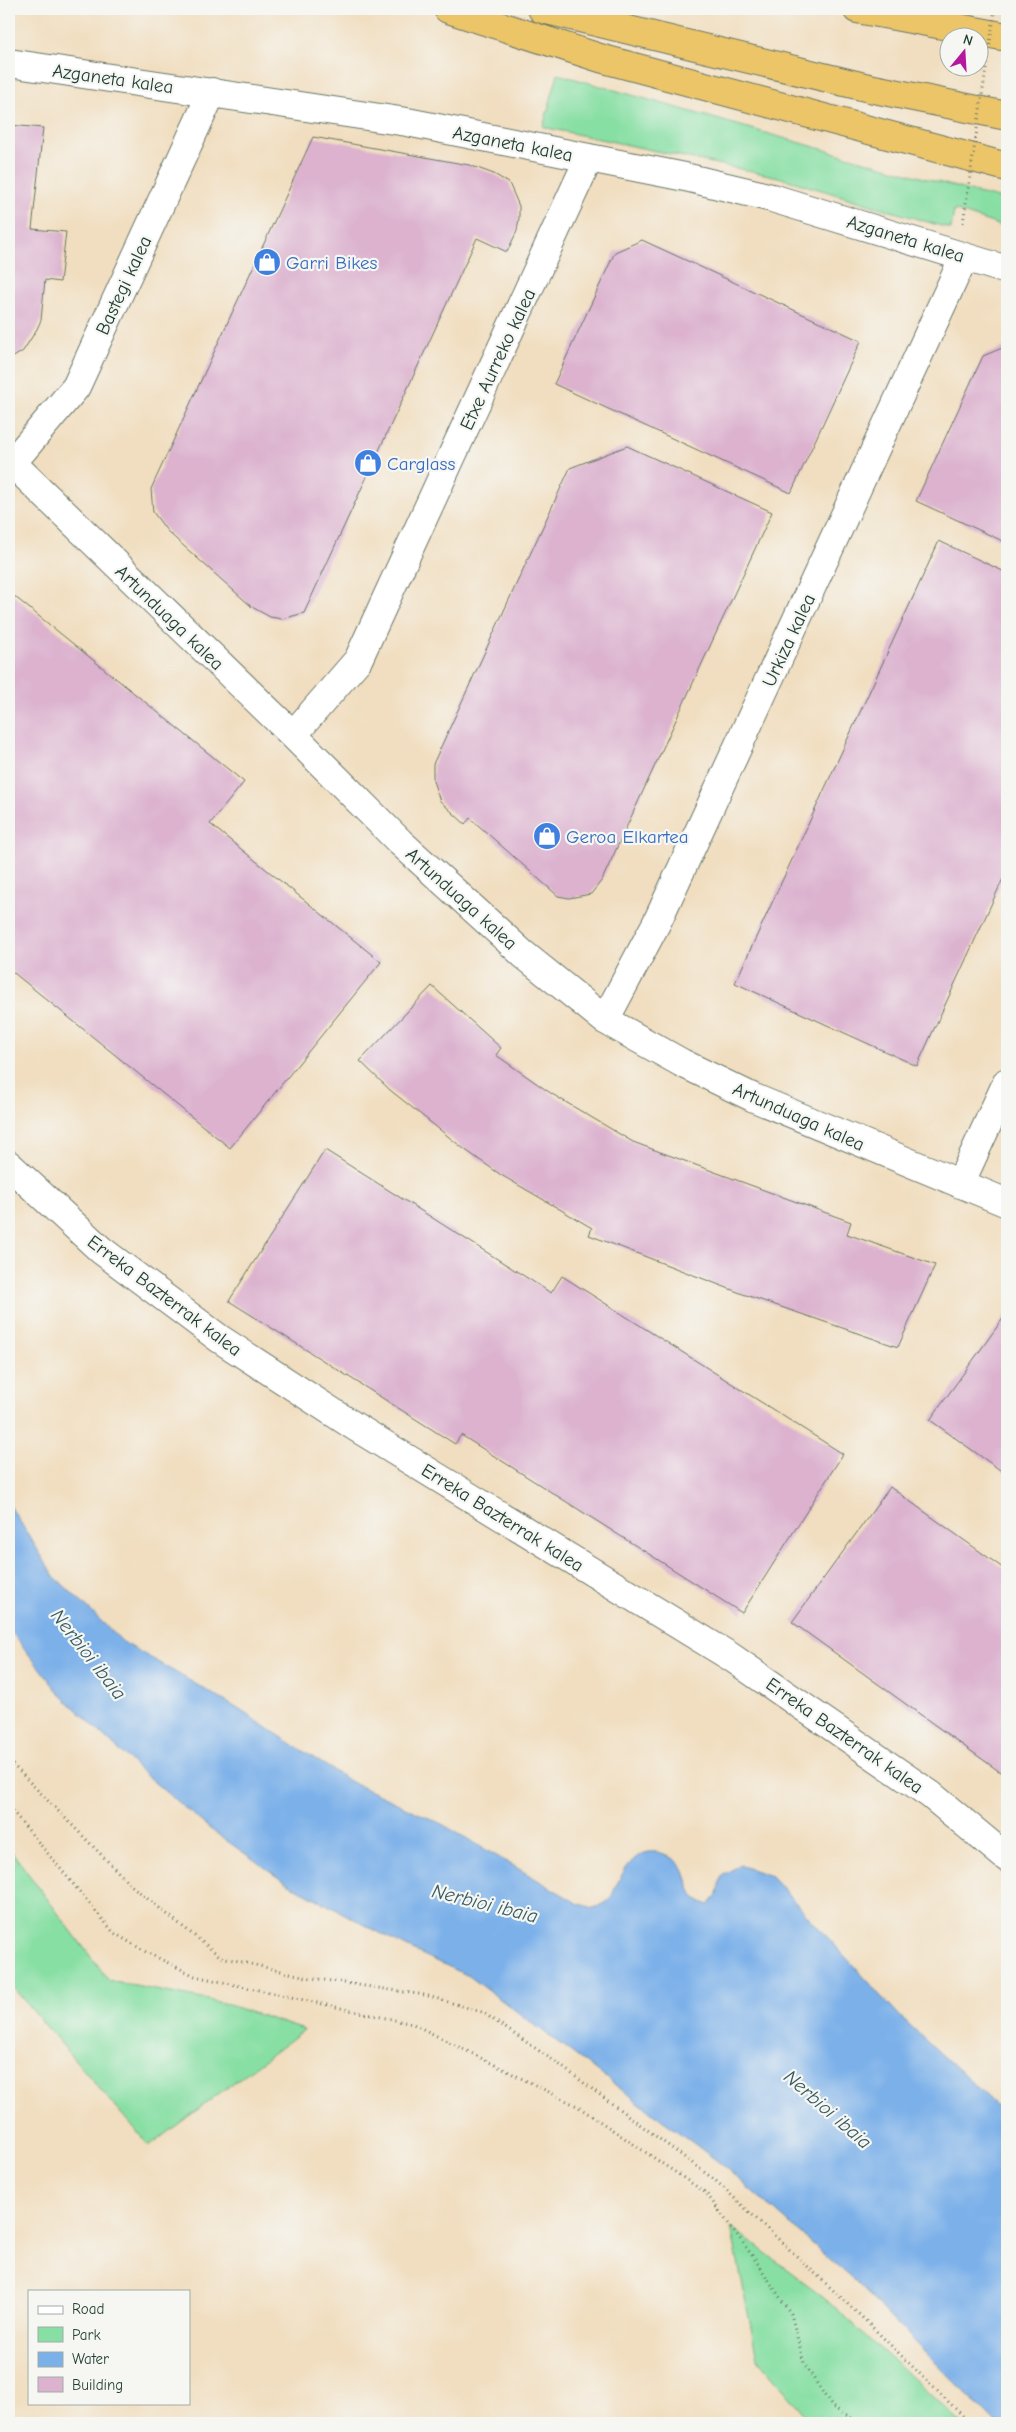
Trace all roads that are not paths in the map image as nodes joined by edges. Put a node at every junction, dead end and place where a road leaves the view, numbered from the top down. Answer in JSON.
{"nodes":[{"id":1,"x":448,"y":9,"type":"edge"},
{"id":2,"x":542,"y":9,"type":"edge"},
{"id":3,"x":857,"y":9,"type":"edge"},
{"id":4,"x":1007,"y":37,"type":"edge"},
{"id":5,"x":9,"y":63,"type":"edge"},
{"id":6,"x":212,"y":92,"type":"junction"},
{"id":7,"x":1007,"y":116,"type":"edge"},
{"id":8,"x":590,"y":158,"type":"junction"},
{"id":9,"x":1007,"y":167,"type":"edge"},
{"id":10,"x":964,"y":256,"type":"junction"},
{"id":11,"x":1007,"y":270,"type":"edge"},
{"id":12,"x":10,"y":462,"type":"edge"},
{"id":13,"x":293,"y":735,"type":"junction"},
{"id":14,"x":605,"y":1020,"type":"junction"},
{"id":15,"x":1007,"y":1082,"type":"edge"},
{"id":16,"x":9,"y":1166,"type":"edge"},
{"id":17,"x":960,"y":1184,"type":"junction"},
{"id":18,"x":1007,"y":1203,"type":"edge"},
{"id":19,"x":1007,"y":1858,"type":"edge"}],
"edges":[{"from":1,"to":9,"type":"highway"},
{"from":2,"to":7,"type":"highway"},
{"from":3,"to":4,"type":"highway"},
{"from":5,"to":6,"type":"street","name":"Azganeta kalea"},
{"from":6,"to":8,"type":"street","name":"Azganeta kalea"},
{"from":6,"to":12,"type":"street","name":"Bastegi kalea"},
{"from":8,"to":10,"type":"street","name":"Azganeta kalea"},
{"from":8,"to":13,"type":"street","name":"Etxe Aurreko kalea"},
{"from":10,"to":11,"type":"street","name":"Azganeta kalea"},
{"from":10,"to":14,"type":"street","name":"Urkiza kalea"},
{"from":12,"to":13,"type":"street","name":"Artunduaga kalea"},
{"from":13,"to":14,"type":"street","name":"Artunduaga kalea"},
{"from":14,"to":17,"type":"street","name":"Artunduaga kalea"},
{"from":15,"to":17,"type":"street"},
{"from":16,"to":19,"type":"street","name":"Erreka Bazterrak kalea"},
{"from":17,"to":18,"type":"street","name":"Artunduaga kalea"}]}
